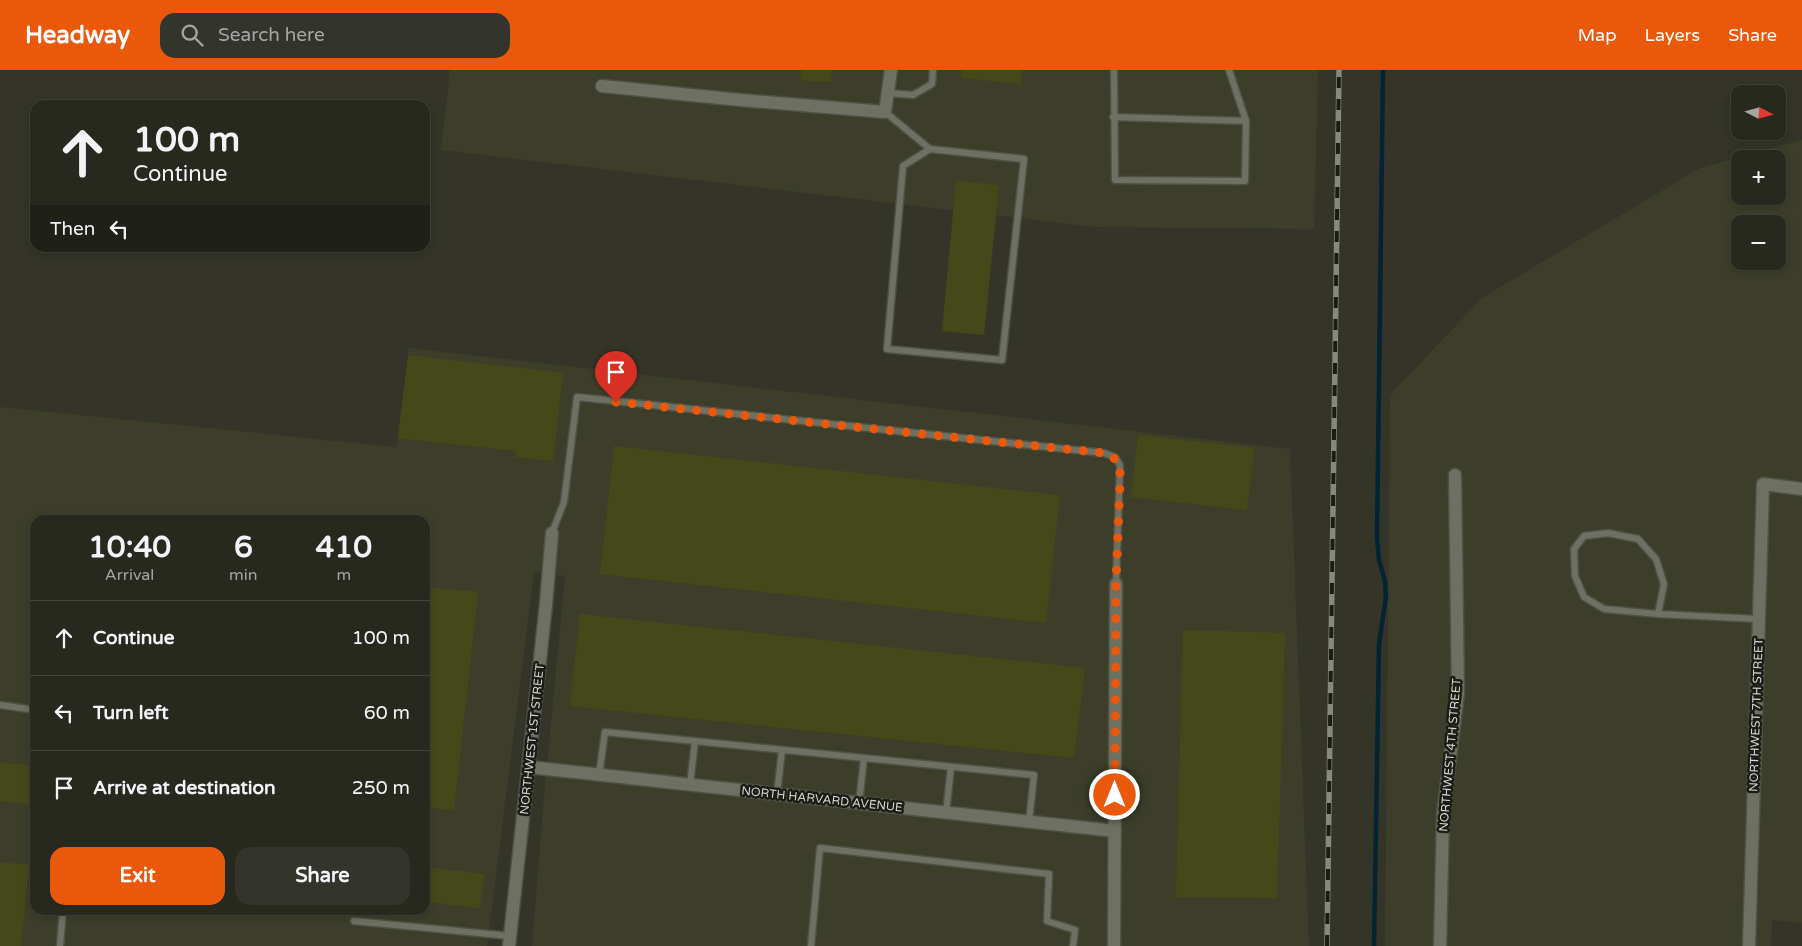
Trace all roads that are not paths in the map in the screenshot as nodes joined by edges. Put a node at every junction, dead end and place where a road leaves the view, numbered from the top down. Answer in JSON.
{"nodes":[{"id":1,"x":891,"y":70,"type":"edge"},
{"id":2,"x":933,"y":70,"type":"edge"},
{"id":3,"x":1114,"y":70,"type":"edge"},
{"id":4,"x":1229,"y":70,"type":"edge"},
{"id":5,"x":602,"y":86,"type":"dead end"},
{"id":6,"x":888,"y":93,"type":"junction"},
{"id":7,"x":885,"y":112,"type":"junction"},
{"id":8,"x":1113,"y":118,"type":"junction"},
{"id":9,"x":1246,"y":121,"type":"junction"},
{"id":10,"x":930,"y":150,"type":"junction"},
{"id":11,"x":1455,"y":474,"type":"dead end"},
{"id":12,"x":1802,"y":488,"type":"edge"},
{"id":13,"x":552,"y":533,"type":"joint"},
{"id":14,"x":1116,"y":584,"type":"joint"},
{"id":15,"x":1658,"y":614,"type":"junction"},
{"id":16,"x":1758,"y":618,"type":"junction"},
{"id":17,"x":0,"y":705,"type":"edge"},
{"id":18,"x":30,"y":709,"type":"edge"},
{"id":19,"x":695,"y":741,"type":"junction"},
{"id":20,"x":782,"y":750,"type":"junction"},
{"id":21,"x":864,"y":758,"type":"junction"},
{"id":22,"x":528,"y":767,"type":"junction"},
{"id":23,"x":951,"y":767,"type":"junction"},
{"id":24,"x":599,"y":775,"type":"junction"},
{"id":25,"x":690,"y":785,"type":"junction"},
{"id":26,"x":777,"y":794,"type":"junction"},
{"id":27,"x":859,"y":803,"type":"junction"},
{"id":28,"x":946,"y":813,"type":"junction"},
{"id":29,"x":1029,"y":822,"type":"junction"},
{"id":30,"x":1115,"y":831,"type":"junction"},
{"id":31,"x":63,"y":915,"type":"edge"},
{"id":32,"x":354,"y":921,"type":"dead end"},
{"id":33,"x":510,"y":941,"type":"edge"},
{"id":34,"x":60,"y":946,"type":"edge"},
{"id":35,"x":811,"y":946,"type":"edge"},
{"id":36,"x":1073,"y":946,"type":"edge"},
{"id":37,"x":1114,"y":946,"type":"edge"},
{"id":38,"x":1440,"y":946,"type":"edge"},
{"id":39,"x":1749,"y":946,"type":"edge"}],
"edges":[{"from":1,"to":6,"type":"street"},
{"from":2,"to":6,"type":"lane"},
{"from":3,"to":8,"type":"lane"},
{"from":4,"to":9,"type":"lane"},
{"from":5,"to":7,"type":"street"},
{"from":6,"to":7,"type":"street"},
{"from":7,"to":10,"type":"lane"},
{"from":8,"to":9,"type":"lane"},
{"from":8,"to":9,"type":"lane"},
{"from":10,"to":10,"type":"lane"},
{"from":11,"to":38,"type":"street","name":"NORTHWEST 4TH STREET"},
{"from":12,"to":16,"type":"street","name":"NORTHWEST 7TH STREET"},
{"from":13,"to":14,"type":"lane"},
{"from":13,"to":22,"type":"street","name":"NORTHWEST 1ST STREET"},
{"from":14,"to":30,"type":"street"},
{"from":15,"to":15,"type":"lane"},
{"from":15,"to":16,"type":"lane"},
{"from":16,"to":39,"type":"street","name":"NORTHWEST 7TH STREET"},
{"from":17,"to":18,"type":"lane"},
{"from":19,"to":20,"type":"lane"},
{"from":19,"to":24,"type":"lane"},
{"from":19,"to":25,"type":"lane"},
{"from":20,"to":21,"type":"lane"},
{"from":20,"to":26,"type":"lane"},
{"from":21,"to":23,"type":"lane"},
{"from":21,"to":27,"type":"lane"},
{"from":22,"to":24,"type":"street","name":"NORTH HARVARD AVENUE"},
{"from":22,"to":33,"type":"street","name":"NORTHWEST 1ST STREET"},
{"from":23,"to":28,"type":"lane"},
{"from":23,"to":29,"type":"lane"},
{"from":24,"to":25,"type":"street","name":"NORTH HARVARD AVENUE"},
{"from":25,"to":26,"type":"street","name":"NORTH HARVARD AVENUE"},
{"from":26,"to":27,"type":"street","name":"NORTH HARVARD AVENUE"},
{"from":27,"to":28,"type":"street","name":"NORTH HARVARD AVENUE"},
{"from":28,"to":29,"type":"street","name":"NORTH HARVARD AVENUE"},
{"from":29,"to":30,"type":"street","name":"NORTH HARVARD AVENUE"},
{"from":30,"to":37,"type":"street"},
{"from":31,"to":34,"type":"lane"},
{"from":32,"to":33,"type":"lane"},
{"from":35,"to":36,"type":"lane"}]}
